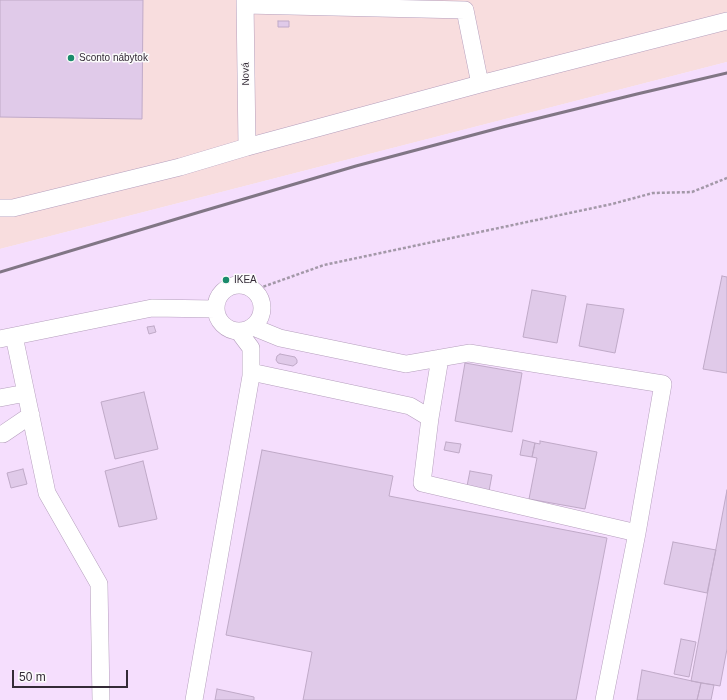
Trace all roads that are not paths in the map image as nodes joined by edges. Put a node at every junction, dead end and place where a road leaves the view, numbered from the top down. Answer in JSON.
{"nodes":[{"id":1,"x":245,"y":2,"type":"edge"},
{"id":2,"x":727,"y":21,"type":"edge"},
{"id":3,"x":480,"y":84,"type":"junction"},
{"id":4,"x":247,"y":147,"type":"junction"},
{"id":5,"x":0,"y":208,"type":"edge"},
{"id":6,"x":216,"y":309,"type":"junction"},
{"id":7,"x":246,"y":329,"type":"junction"},
{"id":8,"x":7,"y":337,"type":"edge"},
{"id":9,"x":440,"y":358,"type":"junction"},
{"id":10,"x":251,"y":372,"type":"junction"},
{"id":11,"x":26,"y":393,"type":"junction"},
{"id":12,"x":0,"y":398,"type":"edge"},
{"id":13,"x":31,"y":415,"type":"junction"},
{"id":14,"x":430,"y":418,"type":"junction"},
{"id":15,"x":0,"y":434,"type":"edge"},
{"id":16,"x":637,"y":533,"type":"junction"},
{"id":17,"x":101,"y":700,"type":"edge"},
{"id":18,"x":194,"y":700,"type":"edge"},
{"id":19,"x":604,"y":700,"type":"edge"}],
"edges":[{"from":1,"to":3,"type":"street"},
{"from":1,"to":4,"type":"street","name":"Nová"},
{"from":2,"to":3,"type":"street"},
{"from":3,"to":4,"type":"street"},
{"from":4,"to":5,"type":"street"},
{"from":6,"to":7,"type":"street"},
{"from":6,"to":7,"type":"street"},
{"from":6,"to":8,"type":"street"},
{"from":7,"to":9,"type":"street"},
{"from":7,"to":10,"type":"street"},
{"from":8,"to":11,"type":"street"},
{"from":9,"to":14,"type":"street"},
{"from":9,"to":16,"type":"street"},
{"from":10,"to":14,"type":"street"},
{"from":10,"to":18,"type":"street"},
{"from":11,"to":12,"type":"street"},
{"from":11,"to":13,"type":"street"},
{"from":13,"to":15,"type":"street"},
{"from":13,"to":17,"type":"street"},
{"from":14,"to":16,"type":"street"},
{"from":16,"to":19,"type":"street"}]}
